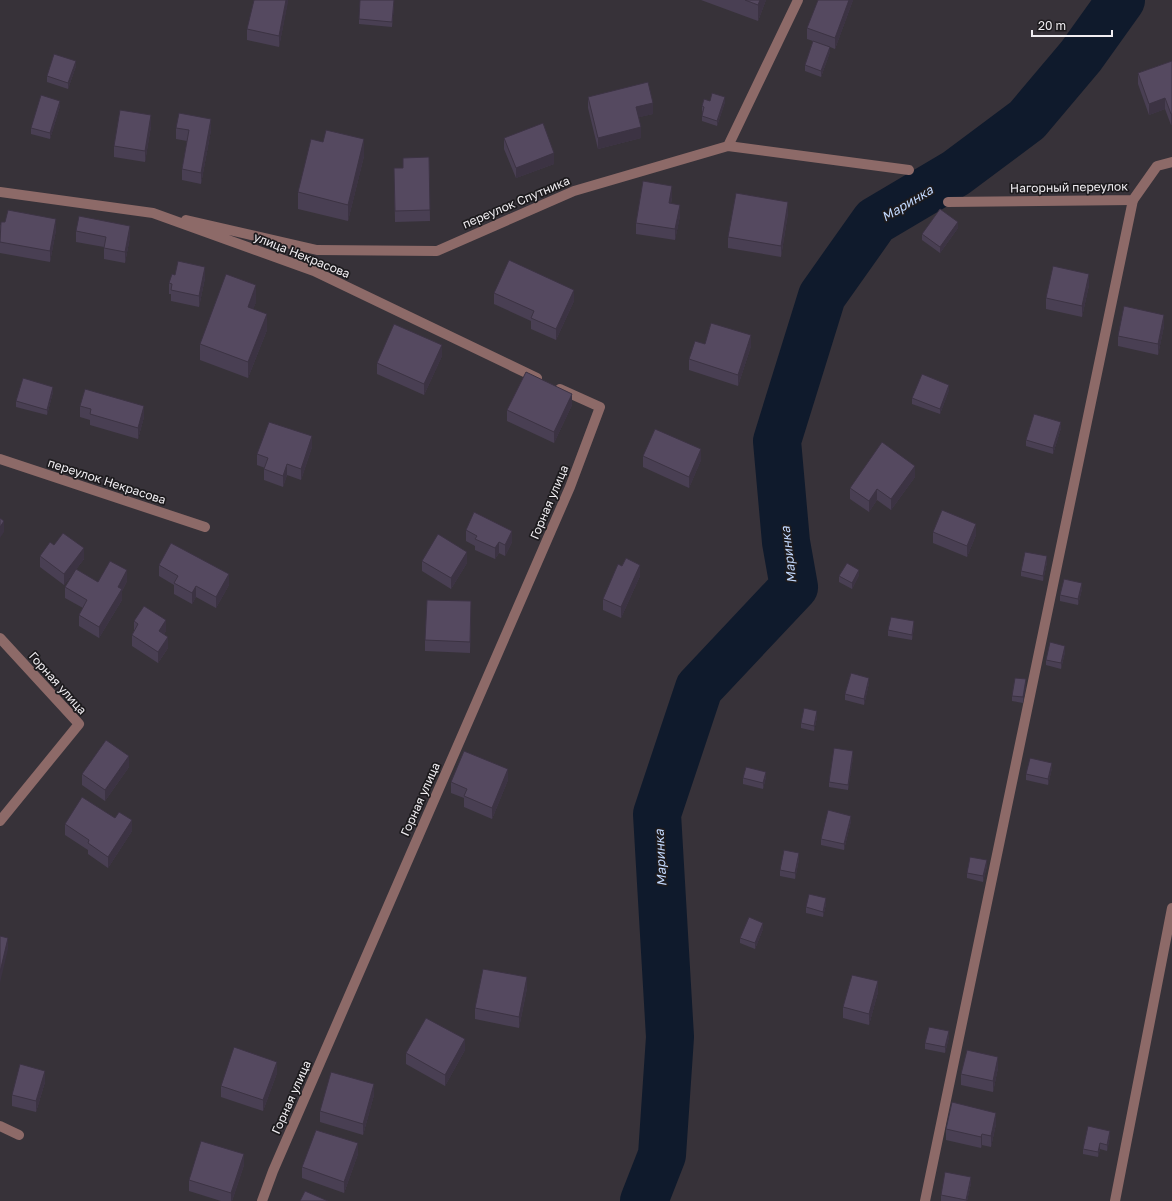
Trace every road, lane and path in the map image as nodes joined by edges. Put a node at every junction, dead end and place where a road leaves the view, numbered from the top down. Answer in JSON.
{"nodes":[{"id":1,"x":798,"y":0,"type":"edge"},
{"id":2,"x":728,"y":146,"type":"junction"},
{"id":3,"x":1172,"y":162,"type":"edge"},
{"id":4,"x":909,"y":170,"type":"dead end"},
{"id":5,"x":0,"y":192,"type":"edge"},
{"id":6,"x":1133,"y":200,"type":"junction"},
{"id":7,"x":948,"y":202,"type":"dead end"},
{"id":8,"x":153,"y":213,"type":"junction"},
{"id":9,"x":600,"y":408,"type":"joint"},
{"id":10,"x":0,"y":459,"type":"edge"},
{"id":11,"x":205,"y":527,"type":"dead end"},
{"id":12,"x":0,"y":638,"type":"edge"},
{"id":13,"x":0,"y":821,"type":"edge"},
{"id":14,"x":1172,"y":908,"type":"edge"},
{"id":15,"x":0,"y":1126,"type":"edge"},
{"id":16,"x":19,"y":1135,"type":"dead end"},
{"id":17,"x":262,"y":1201,"type":"edge"},
{"id":18,"x":925,"y":1201,"type":"edge"},
{"id":19,"x":1115,"y":1201,"type":"edge"}],
"edges":[{"from":1,"to":2,"type":"street"},
{"from":2,"to":4,"type":"street"},
{"from":2,"to":8,"type":"street","name":"переулок Спутника"},
{"from":3,"to":6,"type":"street","name":"Нагорный переулок"},
{"from":5,"to":8,"type":"street","name":"улица Некрасова"},
{"from":6,"to":7,"type":"street","name":"Нагорный переулок"},
{"from":6,"to":18,"type":"street"},
{"from":8,"to":9,"type":"street","name":"улица Некрасова"},
{"from":9,"to":17,"type":"street","name":"Горная улица"},
{"from":10,"to":11,"type":"street","name":"переулок Некрасова"},
{"from":12,"to":13,"type":"street","name":"Горная улица"},
{"from":14,"to":19,"type":"street"},
{"from":15,"to":16,"type":"street"}]}
